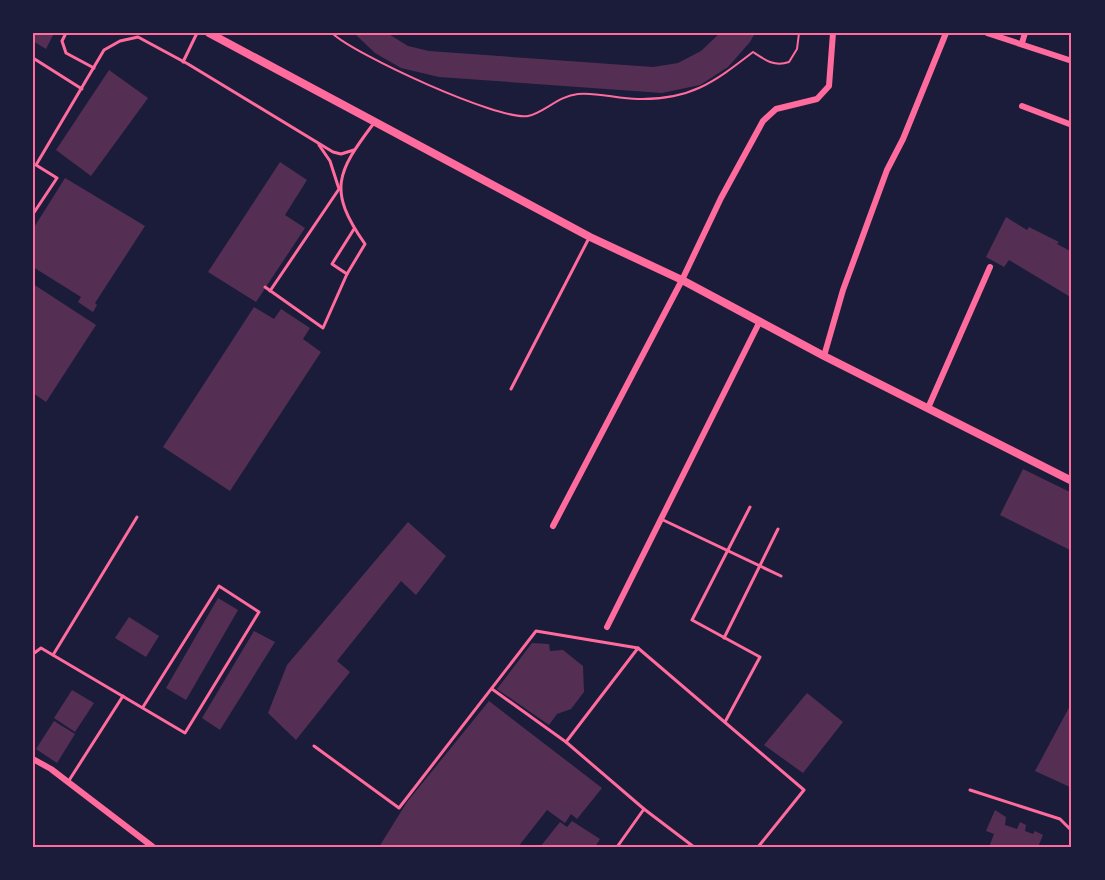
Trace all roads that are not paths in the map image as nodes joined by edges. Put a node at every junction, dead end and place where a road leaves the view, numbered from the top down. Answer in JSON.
{"nodes":[{"id":1,"x":66,"y":33,"type":"edge"},
{"id":2,"x":131,"y":33,"type":"edge"},
{"id":3,"x":197,"y":33,"type":"edge"},
{"id":4,"x":209,"y":33,"type":"edge"},
{"id":5,"x":833,"y":33,"type":"edge"},
{"id":6,"x":946,"y":33,"type":"edge"},
{"id":7,"x":987,"y":33,"type":"edge"},
{"id":8,"x":1025,"y":33,"type":"edge"},
{"id":9,"x":220,"y":35,"type":"edge"},
{"id":10,"x":138,"y":37,"type":"junction"},
{"id":11,"x":1022,"y":43,"type":"junction"},
{"id":12,"x":33,"y":58,"type":"edge"},
{"id":13,"x":1072,"y":61,"type":"edge"},
{"id":14,"x":183,"y":62,"type":"junction"},
{"id":15,"x":94,"y":68,"type":"junction"},
{"id":16,"x":83,"y":89,"type":"junction"},
{"id":17,"x":1022,"y":106,"type":"dead end"},
{"id":18,"x":376,"y":121,"type":"junction"},
{"id":19,"x":1072,"y":125,"type":"edge"},
{"id":20,"x":319,"y":144,"type":"junction"},
{"id":21,"x":354,"y":150,"type":"junction"},
{"id":22,"x":339,"y":189,"type":"junction"},
{"id":23,"x":33,"y":214,"type":"edge"},
{"id":24,"x":354,"y":229,"type":"junction"},
{"id":25,"x":590,"y":237,"type":"junction"},
{"id":26,"x":289,"y":251,"type":"dead end"},
{"id":27,"x":293,"y":255,"type":"junction"},
{"id":28,"x":990,"y":267,"type":"dead end"},
{"id":29,"x":347,"y":274,"type":"junction"},
{"id":30,"x":682,"y":279,"type":"junction"},
{"id":31,"x":265,"y":287,"type":"dead end"},
{"id":32,"x":270,"y":291,"type":"junction"},
{"id":33,"x":760,"y":321,"type":"junction"},
{"id":34,"x":824,"y":356,"type":"junction"},
{"id":35,"x":511,"y":389,"type":"dead end"},
{"id":36,"x":928,"y":408,"type":"junction"},
{"id":37,"x":1072,"y":481,"type":"edge"},
{"id":38,"x":750,"y":507,"type":"dead end"},
{"id":39,"x":137,"y":517,"type":"dead end"},
{"id":40,"x":661,"y":519,"type":"junction"},
{"id":41,"x":553,"y":526,"type":"dead end"},
{"id":42,"x":778,"y":529,"type":"dead end"},
{"id":43,"x":728,"y":550,"type":"junction"},
{"id":44,"x":760,"y":565,"type":"junction"},
{"id":45,"x":782,"y":576,"type":"dead end"},
{"id":46,"x":607,"y":627,"type":"dead end"},
{"id":47,"x":724,"y":638,"type":"junction"},
{"id":48,"x":638,"y":648,"type":"junction"},
{"id":49,"x":33,"y":654,"type":"edge"},
{"id":50,"x":53,"y":655,"type":"junction"},
{"id":51,"x":492,"y":689,"type":"junction"},
{"id":52,"x":123,"y":696,"type":"junction"},
{"id":53,"x":143,"y":707,"type":"junction"},
{"id":54,"x":724,"y":722,"type":"junction"},
{"id":55,"x":566,"y":742,"type":"junction"},
{"id":56,"x":314,"y":746,"type":"dead end"},
{"id":57,"x":33,"y":759,"type":"edge"},
{"id":58,"x":68,"y":782,"type":"junction"},
{"id":59,"x":969,"y":790,"type":"dead end"},
{"id":60,"x":644,"y":809,"type":"junction"},
{"id":61,"x":1072,"y":831,"type":"edge"},
{"id":62,"x":153,"y":847,"type":"edge"},
{"id":63,"x":617,"y":847,"type":"edge"},
{"id":64,"x":693,"y":847,"type":"edge"},
{"id":65,"x":758,"y":847,"type":"edge"}],
"edges":[{"from":1,"to":15,"type":"lane"},
{"from":2,"to":10,"type":"lane"},
{"from":3,"to":14,"type":"lane"},
{"from":4,"to":9,"type":"street"},
{"from":5,"to":30,"type":"street"},
{"from":6,"to":34,"type":"street"},
{"from":7,"to":11,"type":"street"},
{"from":8,"to":11,"type":"street"},
{"from":9,"to":18,"type":"street"},
{"from":10,"to":14,"type":"lane"},
{"from":10,"to":15,"type":"lane"},
{"from":11,"to":13,"type":"street"},
{"from":12,"to":16,"type":"lane"},
{"from":14,"to":20,"type":"lane"},
{"from":15,"to":16,"type":"lane"},
{"from":16,"to":23,"type":"lane"},
{"from":17,"to":19,"type":"street"},
{"from":18,"to":21,"type":"lane"},
{"from":18,"to":25,"type":"street"},
{"from":20,"to":21,"type":"lane"},
{"from":20,"to":22,"type":"lane"},
{"from":21,"to":22,"type":"lane"},
{"from":22,"to":24,"type":"lane"},
{"from":22,"to":27,"type":"lane"},
{"from":24,"to":29,"type":"lane"},
{"from":24,"to":29,"type":"lane"},
{"from":25,"to":30,"type":"street"},
{"from":25,"to":35,"type":"lane"},
{"from":26,"to":27,"type":"lane"},
{"from":27,"to":32,"type":"lane"},
{"from":28,"to":36,"type":"street"},
{"from":29,"to":32,"type":"lane"},
{"from":30,"to":33,"type":"street"},
{"from":30,"to":41,"type":"street"},
{"from":31,"to":32,"type":"lane"},
{"from":33,"to":34,"type":"street"},
{"from":33,"to":40,"type":"street"},
{"from":34,"to":36,"type":"street"},
{"from":36,"to":37,"type":"street"},
{"from":38,"to":43,"type":"lane"},
{"from":39,"to":50,"type":"lane"},
{"from":40,"to":43,"type":"lane"},
{"from":40,"to":46,"type":"street"},
{"from":42,"to":44,"type":"lane"},
{"from":43,"to":44,"type":"lane"},
{"from":43,"to":47,"type":"lane"},
{"from":44,"to":45,"type":"lane"},
{"from":44,"to":47,"type":"lane"},
{"from":47,"to":54,"type":"lane"},
{"from":48,"to":51,"type":"lane"},
{"from":48,"to":54,"type":"lane"},
{"from":48,"to":55,"type":"lane"},
{"from":49,"to":50,"type":"lane"},
{"from":50,"to":52,"type":"lane"},
{"from":51,"to":55,"type":"lane"},
{"from":51,"to":56,"type":"lane"},
{"from":52,"to":53,"type":"lane"},
{"from":52,"to":58,"type":"lane"},
{"from":53,"to":53,"type":"lane"},
{"from":54,"to":65,"type":"lane"},
{"from":55,"to":60,"type":"lane"},
{"from":57,"to":58,"type":"street"},
{"from":58,"to":62,"type":"street"},
{"from":59,"to":61,"type":"lane"},
{"from":60,"to":63,"type":"lane"},
{"from":60,"to":64,"type":"lane"}]}
